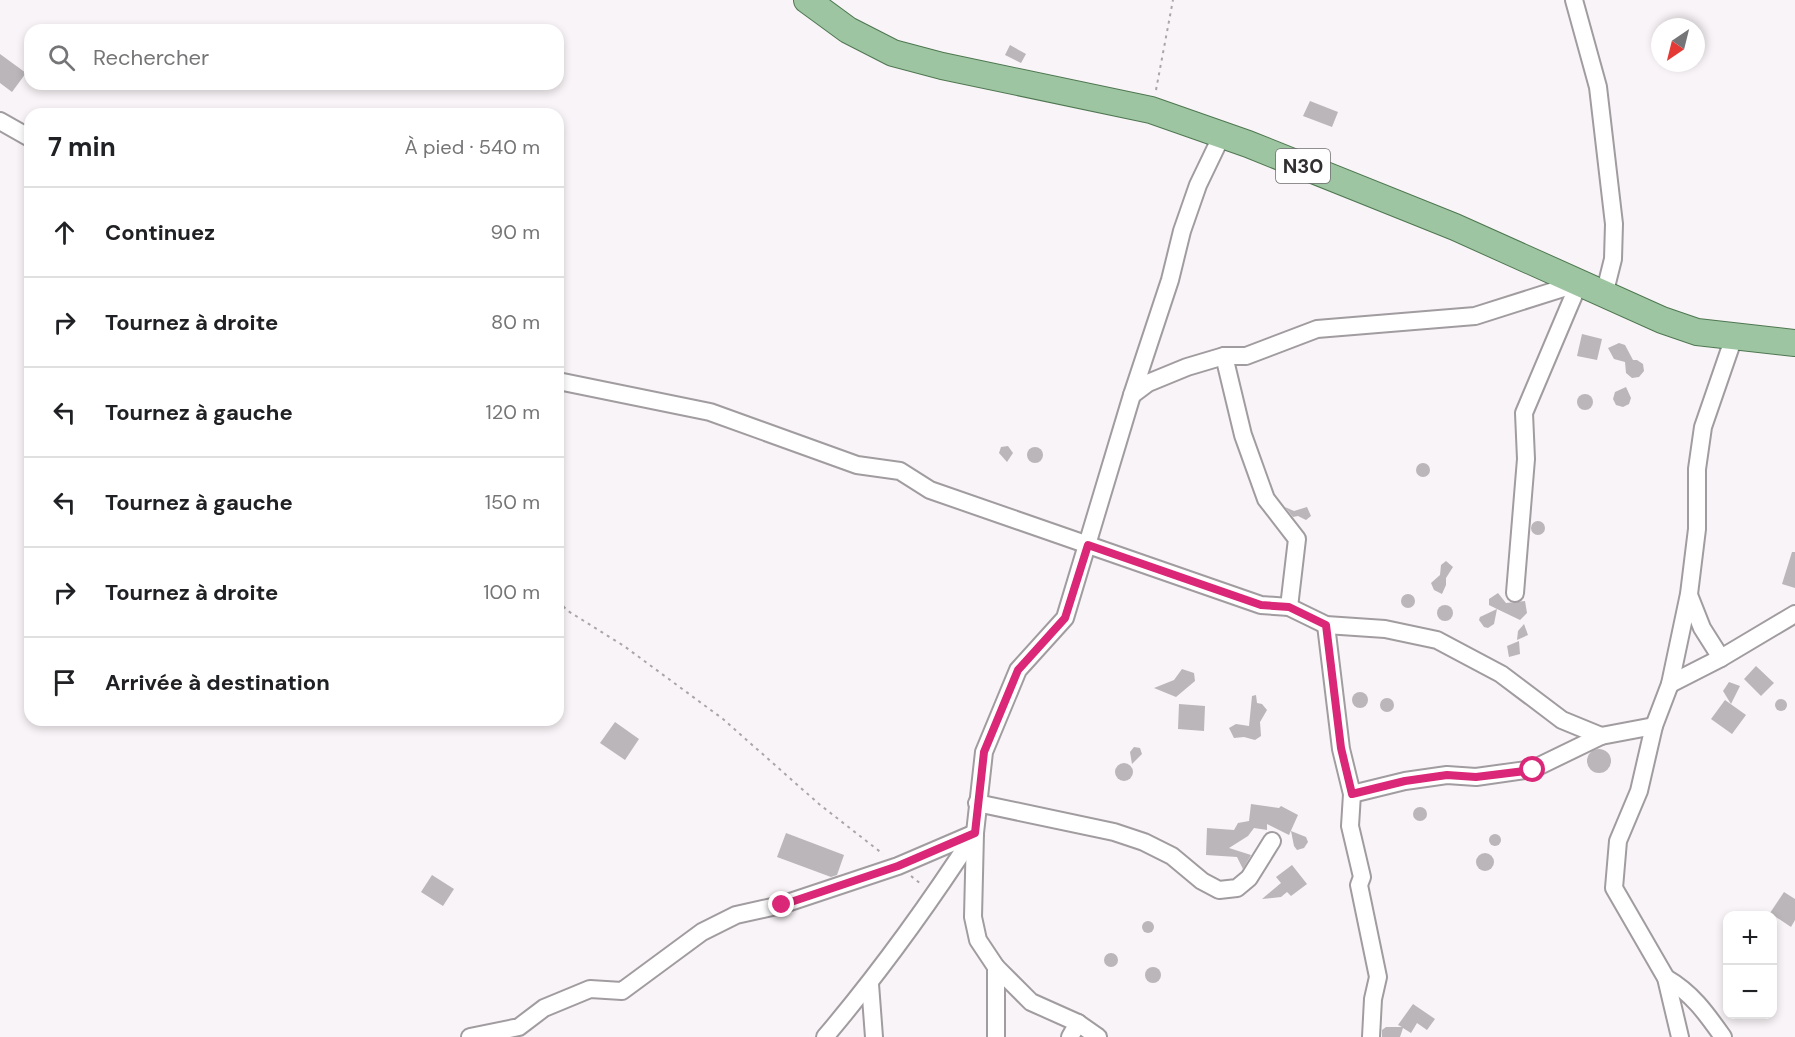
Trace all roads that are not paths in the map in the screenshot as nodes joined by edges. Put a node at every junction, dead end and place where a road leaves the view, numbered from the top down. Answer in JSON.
{"nodes":[{"id":1,"x":807,"y":0,"type":"edge"},
{"id":2,"x":1574,"y":0,"type":"edge"},
{"id":3,"x":2,"y":125,"type":"edge"},
{"id":4,"x":24,"y":135,"type":"edge"},
{"id":5,"x":1222,"y":135,"type":"junction"},
{"id":6,"x":1579,"y":283,"type":"junction"},
{"id":7,"x":1604,"y":295,"type":"junction"},
{"id":8,"x":1734,"y":337,"type":"junction"},
{"id":9,"x":1795,"y":344,"type":"edge"},
{"id":10,"x":1224,"y":356,"type":"junction"},
{"id":11,"x":564,"y":382,"type":"edge"},
{"id":12,"x":1132,"y":395,"type":"junction"},
{"id":13,"x":1088,"y":545,"type":"junction"},
{"id":14,"x":1515,"y":593,"type":"dead end"},
{"id":15,"x":1689,"y":594,"type":"junction"},
{"id":16,"x":1289,"y":607,"type":"junction"},
{"id":17,"x":1795,"y":614,"type":"edge"},
{"id":18,"x":1326,"y":625,"type":"junction"},
{"id":19,"x":1721,"y":658,"type":"junction"},
{"id":20,"x":1670,"y":684,"type":"junction"},
{"id":21,"x":1654,"y":726,"type":"junction"},
{"id":22,"x":1601,"y":736,"type":"junction"},
{"id":23,"x":1352,"y":794,"type":"junction"},
{"id":24,"x":977,"y":803,"type":"junction"},
{"id":25,"x":975,"y":833,"type":"junction"},
{"id":26,"x":1272,"y":841,"type":"dead end"},
{"id":27,"x":996,"y":967,"type":"junction"},
{"id":28,"x":1666,"y":978,"type":"junction"},
{"id":29,"x":870,"y":984,"type":"junction"},
{"id":30,"x":1074,"y":1030,"type":"edge"},
{"id":31,"x":470,"y":1037,"type":"edge"},
{"id":32,"x":825,"y":1037,"type":"edge"},
{"id":33,"x":874,"y":1037,"type":"edge"},
{"id":34,"x":996,"y":1037,"type":"edge"},
{"id":35,"x":1098,"y":1037,"type":"edge"},
{"id":36,"x":1371,"y":1037,"type":"edge"},
{"id":37,"x":1680,"y":1037,"type":"edge"},
{"id":38,"x":1723,"y":1037,"type":"edge"}],
"edges":[{"from":1,"to":5,"type":"main road","number":"N30"},
{"from":2,"to":7,"type":"street"},
{"from":3,"to":4,"type":"street"},
{"from":5,"to":6,"type":"main road","number":"N30"},
{"from":5,"to":12,"type":"street"},
{"from":6,"to":7,"type":"main road","number":"N30"},
{"from":6,"to":10,"type":"street"},
{"from":6,"to":14,"type":"street"},
{"from":7,"to":8,"type":"main road","number":"N30"},
{"from":8,"to":9,"type":"main road","number":"N30"},
{"from":8,"to":15,"type":"street"},
{"from":10,"to":12,"type":"street"},
{"from":10,"to":16,"type":"street"},
{"from":11,"to":13,"type":"street"},
{"from":12,"to":13,"type":"street"},
{"from":13,"to":16,"type":"street"},
{"from":13,"to":24,"type":"street"},
{"from":15,"to":19,"type":"street"},
{"from":15,"to":20,"type":"street"},
{"from":16,"to":18,"type":"street"},
{"from":17,"to":19,"type":"street"},
{"from":18,"to":22,"type":"street"},
{"from":18,"to":23,"type":"street"},
{"from":19,"to":20,"type":"street"},
{"from":20,"to":21,"type":"street"},
{"from":21,"to":22,"type":"street"},
{"from":21,"to":28,"type":"street"},
{"from":22,"to":23,"type":"street"},
{"from":23,"to":36,"type":"street"},
{"from":24,"to":25,"type":"street"},
{"from":24,"to":26,"type":"street"},
{"from":25,"to":27,"type":"street"},
{"from":25,"to":29,"type":"street"},
{"from":25,"to":31,"type":"street"},
{"from":27,"to":30,"type":"street"},
{"from":27,"to":34,"type":"street"},
{"from":28,"to":37,"type":"street"},
{"from":28,"to":38,"type":"street"},
{"from":29,"to":32,"type":"street"},
{"from":29,"to":33,"type":"street"},
{"from":30,"to":35,"type":"street"}]}
